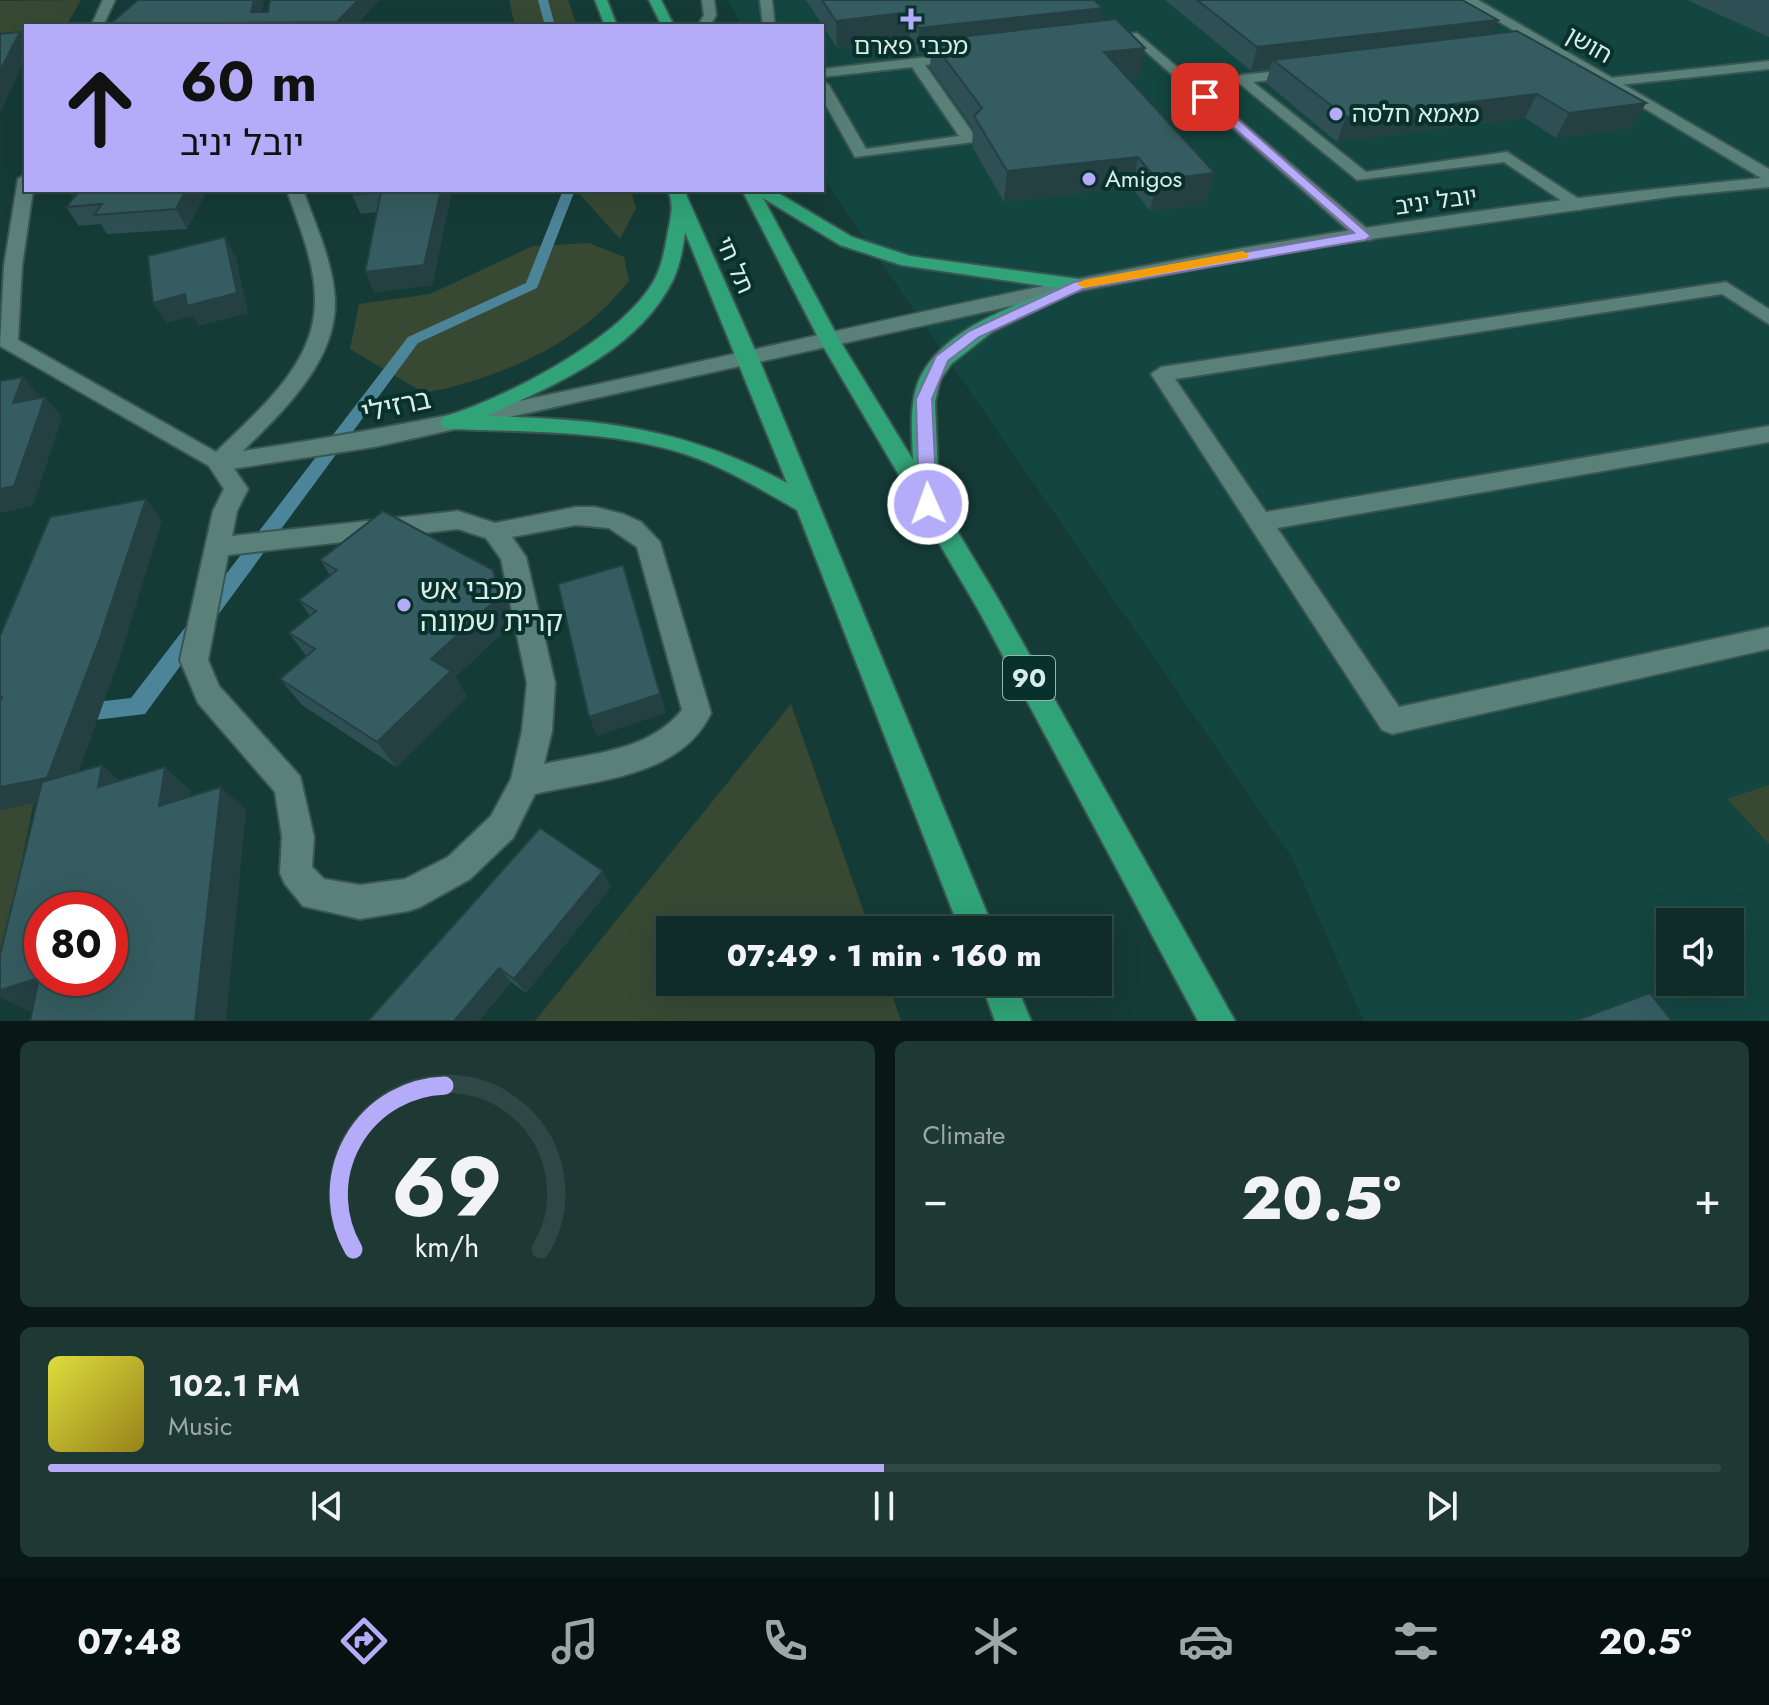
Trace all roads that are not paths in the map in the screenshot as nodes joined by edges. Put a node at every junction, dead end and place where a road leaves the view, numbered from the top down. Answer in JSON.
{"nodes":[{"id":1,"x":109,"y":0,"type":"edge"},
{"id":2,"x":601,"y":0,"type":"edge"},
{"id":3,"x":655,"y":0,"type":"edge"},
{"id":4,"x":708,"y":0,"type":"edge"},
{"id":5,"x":766,"y":0,"type":"edge"},
{"id":6,"x":1469,"y":0,"type":"edge"},
{"id":7,"x":98,"y":24,"type":"edge"},
{"id":8,"x":610,"y":24,"type":"edge"},
{"id":9,"x":667,"y":24,"type":"edge"},
{"id":10,"x":705,"y":24,"type":"edge"},
{"id":11,"x":769,"y":24,"type":"edge"},
{"id":12,"x":1103,"y":27,"type":"edge"},
{"id":13,"x":1116,"y":40,"type":"junction"},
{"id":14,"x":961,"y":43,"type":"edge"},
{"id":15,"x":1085,"y":43,"type":"edge"},
{"id":16,"x":1543,"y":43,"type":"junction"},
{"id":17,"x":1511,"y":47,"type":"edge"},
{"id":18,"x":977,"y":55,"type":"edge"},
{"id":19,"x":835,"y":57,"type":"edge"},
{"id":20,"x":916,"y":62,"type":"junction"},
{"id":21,"x":1769,"y":65,"type":"edge"},
{"id":22,"x":1320,"y":70,"type":"edge"},
{"id":23,"x":824,"y":73,"type":"edge"},
{"id":24,"x":1609,"y":82,"type":"junction"},
{"id":25,"x":824,"y":89,"type":"edge"},
{"id":26,"x":1769,"y":176,"type":"edge"},
{"id":27,"x":1769,"y":182,"type":"edge"},
{"id":28,"x":24,"y":192,"type":"edge"},
{"id":29,"x":296,"y":192,"type":"edge"},
{"id":30,"x":751,"y":192,"type":"edge"},
{"id":31,"x":764,"y":192,"type":"edge"},
{"id":32,"x":679,"y":197,"type":"edge"},
{"id":33,"x":1580,"y":205,"type":"junction"},
{"id":34,"x":1365,"y":236,"type":"junction"},
{"id":35,"x":1079,"y":285,"type":"junction"},
{"id":36,"x":1769,"y":318,"type":"edge"},
{"id":37,"x":4,"y":340,"type":"edge"},
{"id":38,"x":830,"y":341,"type":"junction"},
{"id":39,"x":749,"y":359,"type":"junction"},
{"id":40,"x":451,"y":422,"type":"junction"},
{"id":41,"x":1769,"y":434,"type":"edge"},
{"id":42,"x":218,"y":463,"type":"junction"},
{"id":43,"x":928,"y":504,"type":"junction"},
{"id":44,"x":808,"y":505,"type":"junction"},
{"id":45,"x":1259,"y":522,"type":"junction"},
{"id":46,"x":495,"y":532,"type":"junction"},
{"id":47,"x":217,"y":547,"type":"junction"},
{"id":48,"x":1769,"y":638,"type":"edge"},
{"id":49,"x":525,"y":782,"type":"junction"},
{"id":50,"x":971,"y":916,"type":"edge"},
{"id":51,"x":1003,"y":996,"type":"edge"},
{"id":52,"x":1013,"y":1021,"type":"edge"},
{"id":53,"x":1217,"y":1021,"type":"edge"}],
"edges":[{"from":1,"to":7,"type":"street"},
{"from":2,"to":8,"type":"highway"},
{"from":3,"to":9,"type":"highway"},
{"from":4,"to":10,"type":"street"},
{"from":5,"to":11,"type":"street"},
{"from":6,"to":16,"type":"street","name":"חושן"},
{"from":12,"to":13,"type":"street"},
{"from":13,"to":15,"type":"street"},
{"from":13,"to":34,"type":"street"},
{"from":14,"to":19,"type":"street"},
{"from":16,"to":17,"type":"street"},
{"from":16,"to":24,"type":"street","name":"חושן"},
{"from":18,"to":20,"type":"street"},
{"from":20,"to":23,"type":"street"},
{"from":20,"to":25,"type":"street"},
{"from":21,"to":24,"type":"street"},
{"from":22,"to":33,"type":"street"},
{"from":24,"to":26,"type":"street","name":"חושן"},
{"from":27,"to":33,"type":"street","name":"יובל יניב"},
{"from":28,"to":37,"type":"street"},
{"from":29,"to":42,"type":"street"},
{"from":30,"to":38,"type":"highway","name":"תל חי","number":"90"},
{"from":31,"to":35,"type":"highway"},
{"from":32,"to":39,"type":"highway","name":"תל חי"},
{"from":32,"to":40,"type":"highway"},
{"from":33,"to":34,"type":"street","name":"יובל יניב"},
{"from":34,"to":35,"type":"street","name":"יובל יניב"},
{"from":35,"to":38,"type":"street","name":"יובל יניב"},
{"from":35,"to":43,"type":"highway"},
{"from":36,"to":45,"type":"street"},
{"from":37,"to":42,"type":"street"},
{"from":38,"to":39,"type":"street","name":"ברזילי"},
{"from":38,"to":43,"type":"highway","number":"90"},
{"from":39,"to":40,"type":"street","name":"ברזילי"},
{"from":39,"to":44,"type":"highway","name":"תל חי"},
{"from":40,"to":42,"type":"street","name":"ברזילי"},
{"from":40,"to":44,"type":"highway"},
{"from":41,"to":45,"type":"street"},
{"from":42,"to":47,"type":"street"},
{"from":43,"to":53,"type":"highway","number":"90"},
{"from":44,"to":50,"type":"highway","name":"תל חי"},
{"from":45,"to":48,"type":"street"},
{"from":46,"to":47,"type":"street"},
{"from":46,"to":49,"type":"street"},
{"from":46,"to":49,"type":"street"},
{"from":47,"to":49,"type":"street"},
{"from":51,"to":52,"type":"highway"}]}
